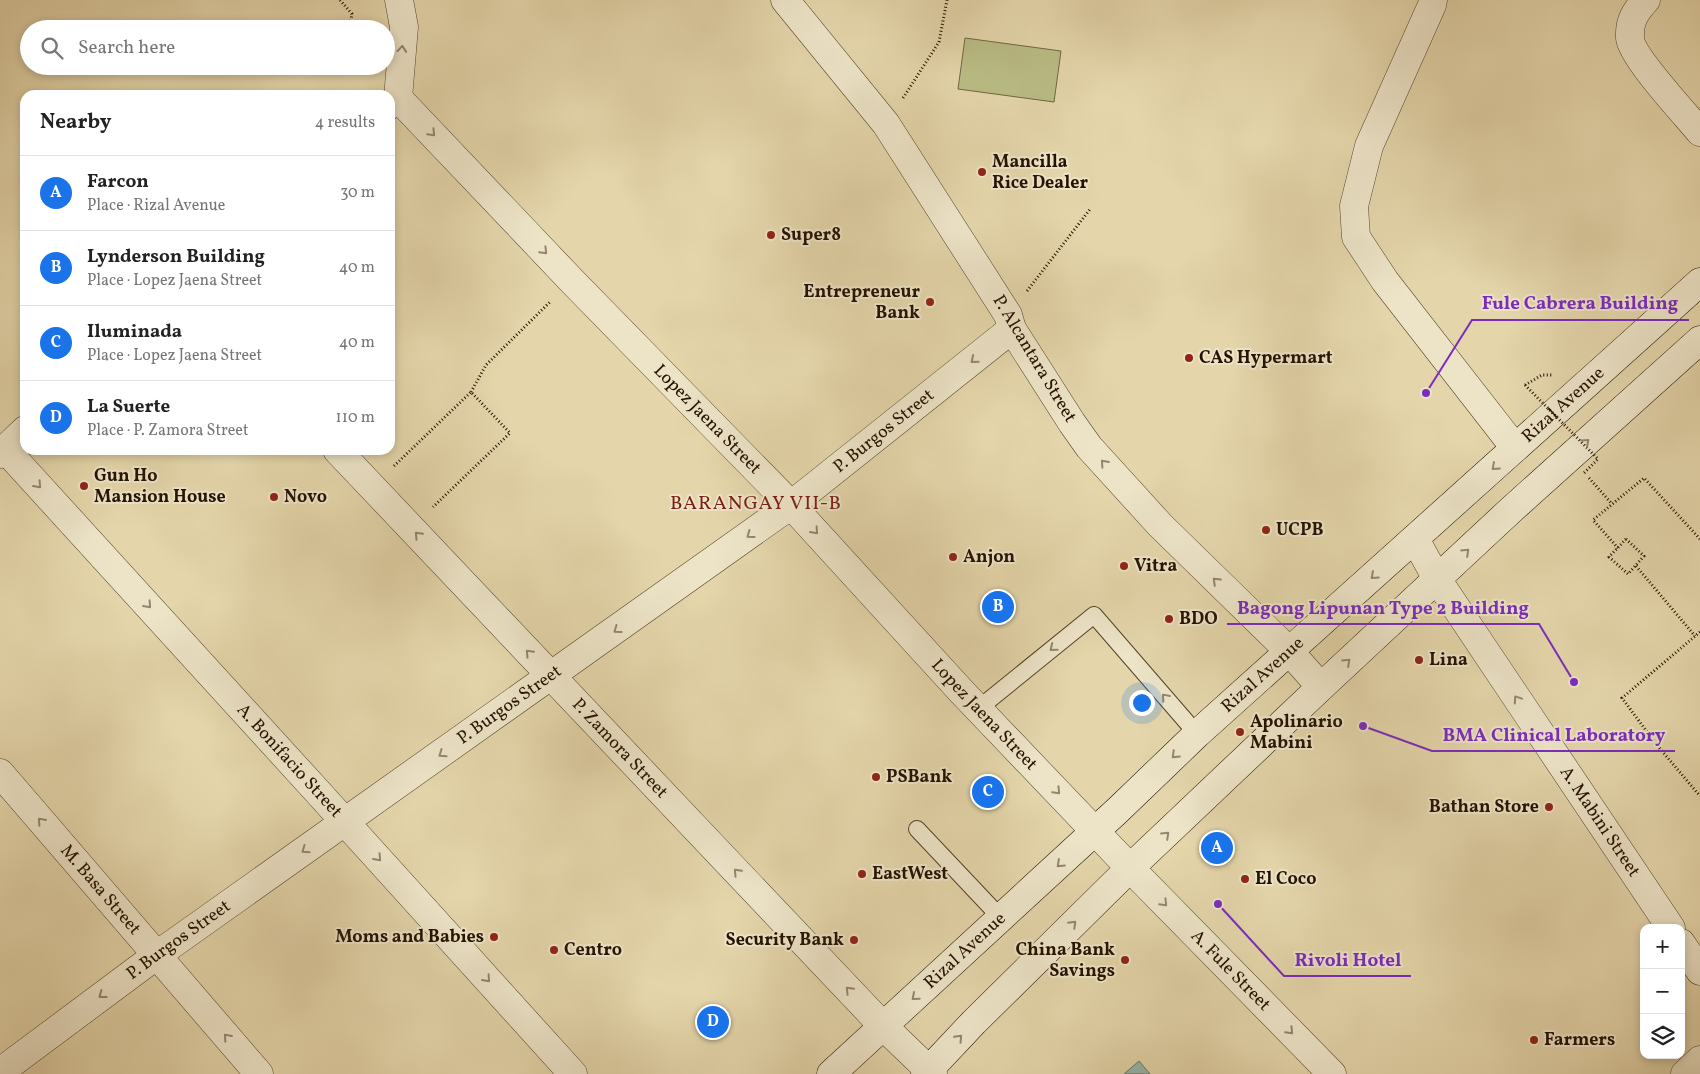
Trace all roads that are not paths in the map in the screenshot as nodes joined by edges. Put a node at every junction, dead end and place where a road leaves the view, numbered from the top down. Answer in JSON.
{"nodes":[{"id":1,"x":399,"y":0,"type":"edge"},
{"id":2,"x":785,"y":0,"type":"edge"},
{"id":3,"x":1433,"y":0,"type":"edge"},
{"id":4,"x":1646,"y":0,"type":"edge"},
{"id":5,"x":395,"y":94,"type":"edge"},
{"id":6,"x":395,"y":102,"type":"edge"},
{"id":7,"x":1700,"y":132,"type":"edge"},
{"id":8,"x":1700,"y":282,"type":"edge"},
{"id":9,"x":1010,"y":322,"type":"junction"},
{"id":10,"x":1700,"y":340,"type":"edge"},
{"id":11,"x":1632,"y":342,"type":"junction"},
{"id":12,"x":1660,"y":375,"type":"junction"},
{"id":13,"x":20,"y":434,"type":"edge"},
{"id":14,"x":1516,"y":448,"type":"junction"},
{"id":15,"x":2,"y":449,"type":"edge"},
{"id":16,"x":342,"y":455,"type":"edge"},
{"id":17,"x":791,"y":506,"type":"junction"},
{"id":18,"x":1415,"y":538,"type":"junction"},
{"id":19,"x":1437,"y":579,"type":"junction"},
{"id":20,"x":1289,"y":651,"type":"junction"},
{"id":21,"x":551,"y":677,"type":"junction"},
{"id":22,"x":1321,"y":686,"type":"junction"},
{"id":23,"x":978,"y":709,"type":"junction"},
{"id":24,"x":1197,"y":734,"type":"junction"},
{"id":25,"x":0,"y":773,"type":"edge"},
{"id":26,"x":345,"y":822,"type":"junction"},
{"id":27,"x":916,"y":829,"type":"dead end"},
{"id":28,"x":1095,"y":830,"type":"junction"},
{"id":29,"x":1130,"y":868,"type":"junction"},
{"id":30,"x":1001,"y":918,"type":"junction"},
{"id":31,"x":1668,"y":924,"type":"edge"},
{"id":32,"x":1685,"y":949,"type":"edge"},
{"id":33,"x":157,"y":955,"type":"junction"},
{"id":34,"x":1700,"y":970,"type":"edge"},
{"id":35,"x":883,"y":1026,"type":"junction"},
{"id":36,"x":1700,"y":1060,"type":"edge"},
{"id":37,"x":1317,"y":1069,"type":"edge"},
{"id":38,"x":0,"y":1072,"type":"edge"},
{"id":39,"x":929,"y":1073,"type":"edge"},
{"id":40,"x":259,"y":1074,"type":"edge"},
{"id":41,"x":573,"y":1074,"type":"edge"},
{"id":42,"x":831,"y":1074,"type":"edge"},
{"id":43,"x":1686,"y":1074,"type":"edge"}],
"edges":[{"from":5,"to":1,"type":"street","one_way":true},
{"from":2,"to":9,"type":"street","name":"P. Alcantara Street"},
{"from":3,"to":14,"type":"street"},
{"from":4,"to":7,"type":"street"},
{"from":6,"to":17,"type":"street","name":"Lopez Jaena Street","one_way":true},
{"from":8,"to":11,"type":"street","name":"Rizal Avenue"},
{"from":9,"to":17,"type":"street","name":"P. Burgos Street","one_way":true},
{"from":20,"to":9,"type":"street","name":"P. Alcantara Street","one_way":true},
{"from":10,"to":12,"type":"street"},
{"from":11,"to":12,"type":"street"},
{"from":11,"to":14,"type":"street","name":"Rizal Avenue"},
{"from":19,"to":12,"type":"street","one_way":true},
{"from":13,"to":15,"type":"street"},
{"from":14,"to":18,"type":"street","name":"Rizal Avenue","one_way":true},
{"from":15,"to":26,"type":"street","name":"A. Bonifacio Street","one_way":true},
{"from":21,"to":16,"type":"street","name":"P. Zamora Street","one_way":true},
{"from":17,"to":21,"type":"street","name":"P. Burgos Street","one_way":true},
{"from":17,"to":23,"type":"street","name":"Lopez Jaena Street","one_way":true},
{"from":18,"to":19,"type":"street","name":"A. Mabini Street"},
{"from":18,"to":20,"type":"street","name":"Rizal Avenue","one_way":true},
{"from":22,"to":19,"type":"street","one_way":true},
{"from":31,"to":19,"type":"street","name":"A. Mabini Street","one_way":true},
{"from":20,"to":22,"type":"street","name":"P. Alcantara Street"},
{"from":20,"to":24,"type":"street","name":"Rizal Avenue"},
{"from":21,"to":26,"type":"street","name":"P. Burgos Street","one_way":true},
{"from":35,"to":21,"type":"street","name":"P. Zamora Street","one_way":true},
{"from":29,"to":22,"type":"street","one_way":true},
{"from":24,"to":23,"type":"lane","one_way":true},
{"from":23,"to":28,"type":"street","name":"Lopez Jaena Street","one_way":true},
{"from":24,"to":28,"type":"street","name":"Rizal Avenue","one_way":true},
{"from":33,"to":25,"type":"street","name":"M. Basa Street","one_way":true},
{"from":26,"to":33,"type":"street","name":"P. Burgos Street","one_way":true},
{"from":26,"to":41,"type":"street","name":"A. Bonifacio Street","one_way":true},
{"from":27,"to":30,"type":"lane"},
{"from":28,"to":29,"type":"street","name":"Lopez Jaena Street"},
{"from":28,"to":30,"type":"street","name":"Rizal Avenue","one_way":true},
{"from":29,"to":37,"type":"street","name":"A. Fule Street","one_way":true},
{"from":39,"to":29,"type":"street","one_way":true},
{"from":30,"to":35,"type":"street","name":"Rizal Avenue","one_way":true},
{"from":32,"to":34,"type":"street"},
{"from":33,"to":38,"type":"street","name":"P. Burgos Street","one_way":true},
{"from":40,"to":33,"type":"street","name":"M. Basa Street","one_way":true},
{"from":35,"to":39,"type":"street","name":"P. Zamora Street"},
{"from":35,"to":42,"type":"street","name":"Rizal Avenue"},
{"from":36,"to":43,"type":"street"}]}
